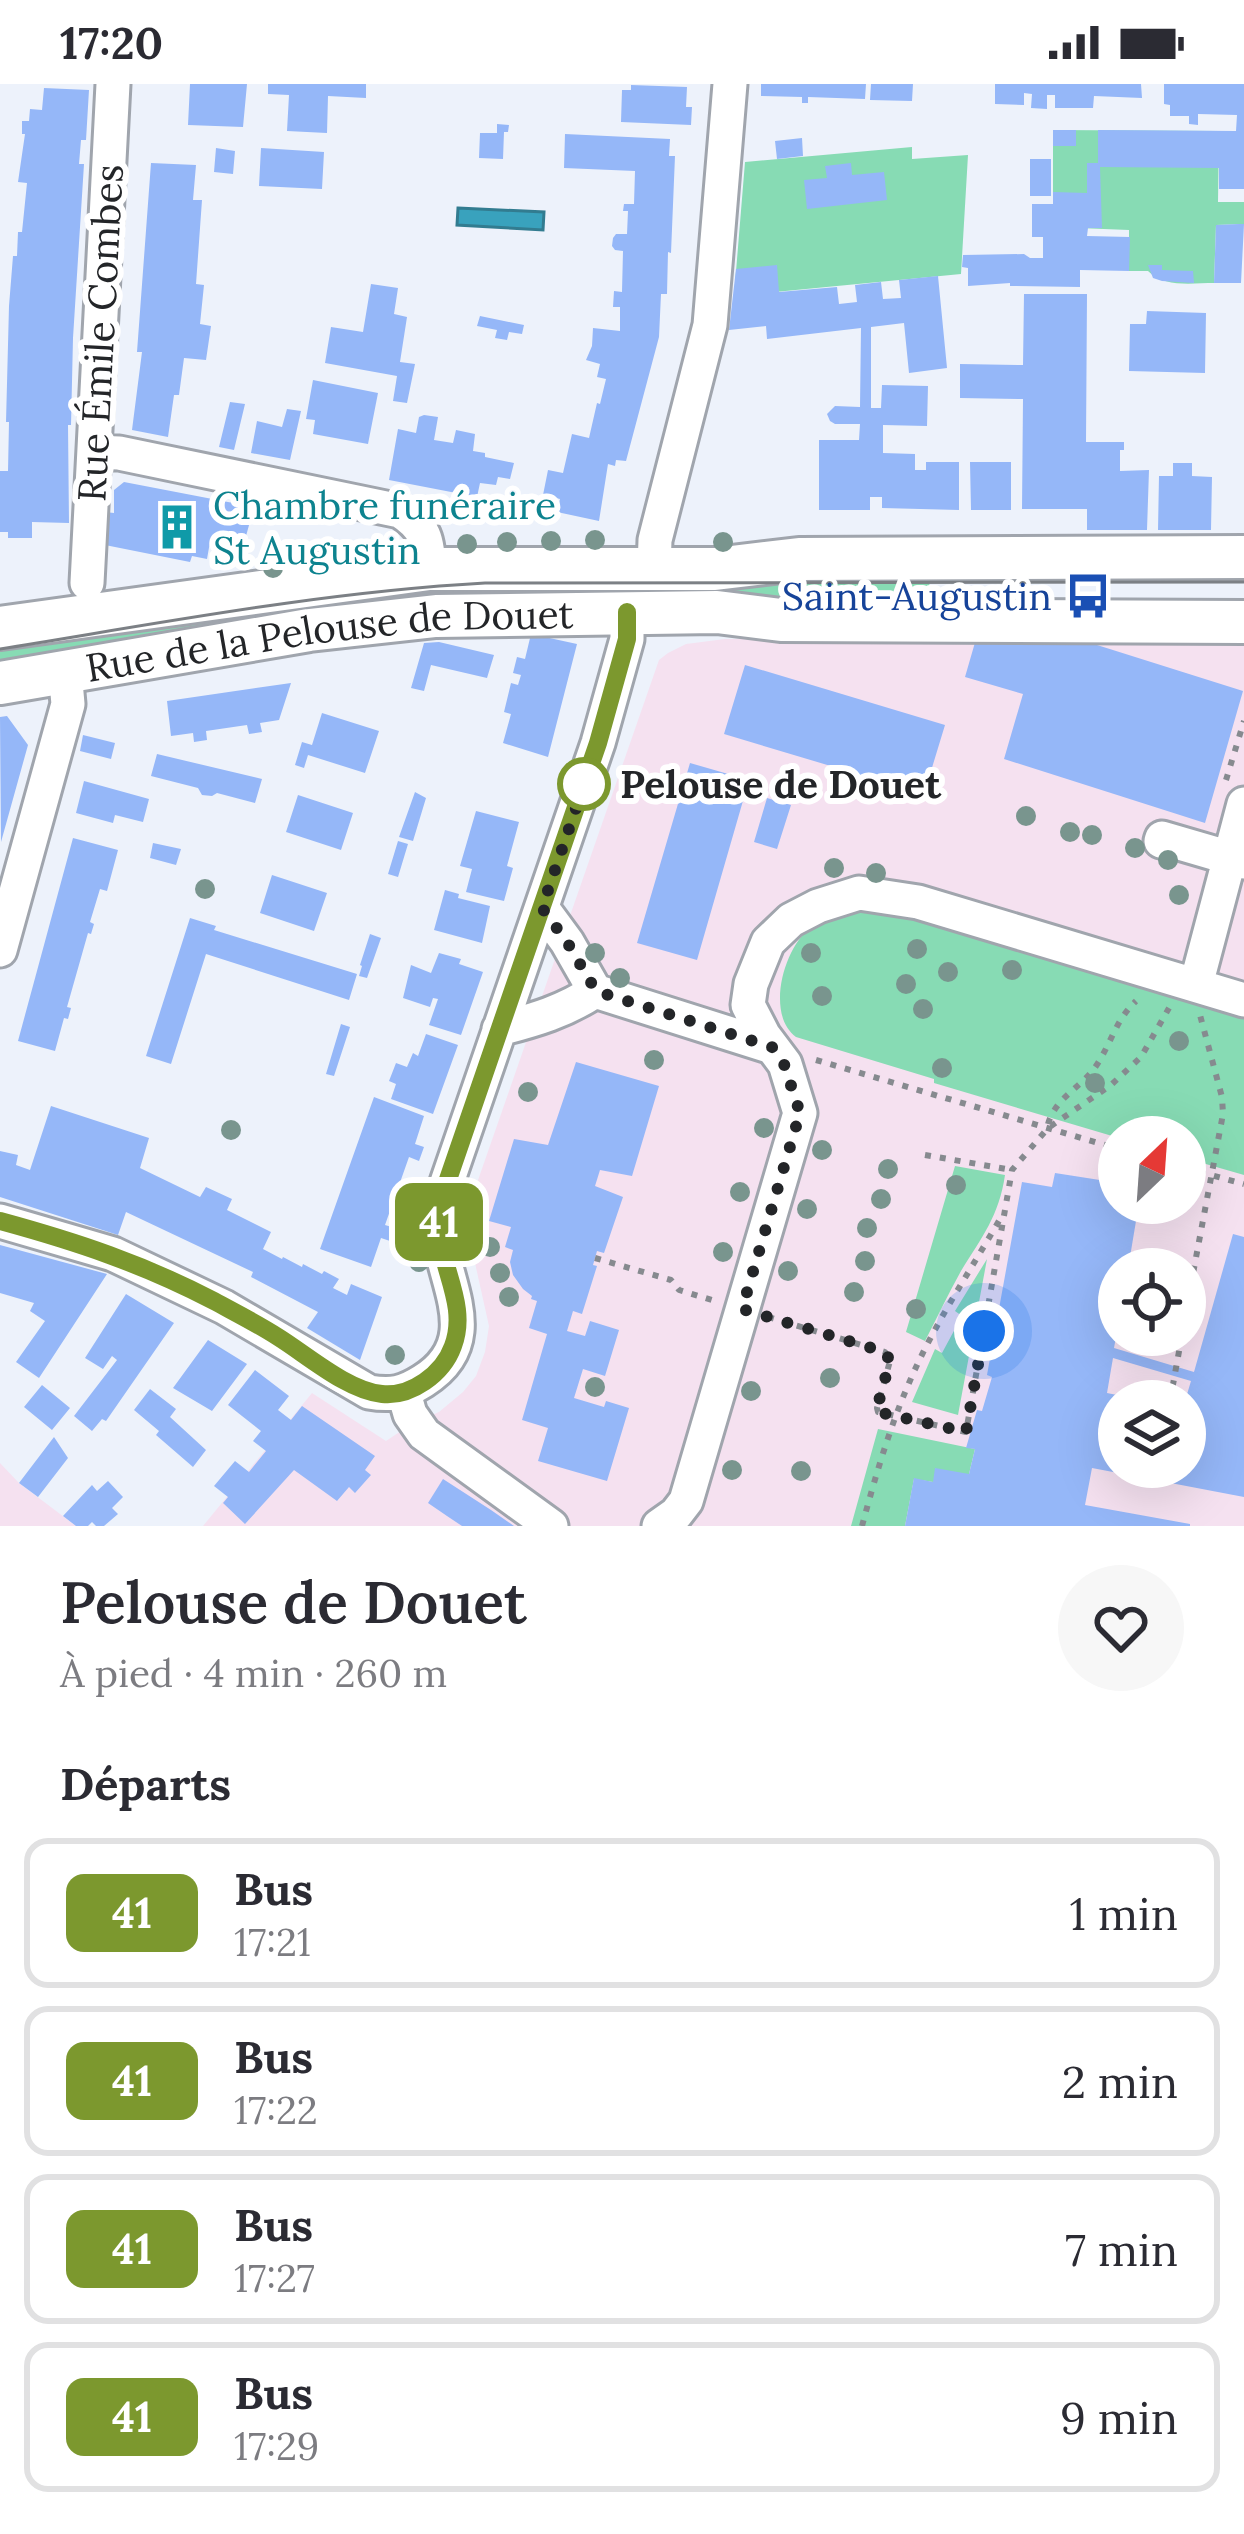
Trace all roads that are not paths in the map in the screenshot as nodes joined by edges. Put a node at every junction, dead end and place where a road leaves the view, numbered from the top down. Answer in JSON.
{"nodes":[{"id":1,"x":113,"y":84,"type":"edge"},
{"id":2,"x":730,"y":84,"type":"edge"},
{"id":3,"x":94,"y":452,"type":"junction"},
{"id":4,"x":1244,"y":556,"type":"edge"},
{"id":5,"x":429,"y":569,"type":"junction"},
{"id":6,"x":654,"y":569,"type":"junction"},
{"id":7,"x":88,"y":583,"type":"dead end"},
{"id":8,"x":627,"y":612,"type":"junction"},
{"id":9,"x":1244,"y":622,"type":"edge"},
{"id":10,"x":0,"y":628,"type":"edge"},
{"id":11,"x":65,"y":671,"type":"junction"},
{"id":12,"x":0,"y":682,"type":"edge"},
{"id":13,"x":1234,"y":795,"type":"edge"},
{"id":14,"x":1161,"y":841,"type":"dead end"},
{"id":15,"x":1237,"y":860,"type":"edge"},
{"id":16,"x":542,"y":908,"type":"junction"},
{"id":17,"x":0,"y":950,"type":"edge"},
{"id":18,"x":1182,"y":980,"type":"junction"},
{"id":19,"x":596,"y":991,"type":"junction"},
{"id":20,"x":1244,"y":1000,"type":"edge"},
{"id":21,"x":500,"y":1029,"type":"junction"},
{"id":22,"x":772,"y":1047,"type":"junction"},
{"id":23,"x":0,"y":1221,"type":"edge"},
{"id":24,"x":404,"y":1393,"type":"junction"},
{"id":25,"x":551,"y":1526,"type":"edge"},
{"id":26,"x":659,"y":1526,"type":"edge"}],
"edges":[{"from":1,"to":3,"type":"street","name":"Rue Émile Combes"},
{"from":2,"to":6,"type":"street"},
{"from":3,"to":5,"type":"street"},
{"from":3,"to":7,"type":"street","name":"Rue Émile Combes"},
{"from":4,"to":6,"type":"main road","name":"Rue de la Pelouse de Douet"},
{"from":5,"to":6,"type":"main road","name":"Rue de la Pelouse de Douet"},
{"from":5,"to":10,"type":"main road","name":"Rue de la Pelouse de Douet"},
{"from":8,"to":9,"type":"main road","name":"Rue de la Pelouse de Douet"},
{"from":8,"to":11,"type":"main road","name":"Rue de la Pelouse de Douet"},
{"from":8,"to":16,"type":"street"},
{"from":11,"to":12,"type":"main road","name":"Rue de la Pelouse de Douet"},
{"from":11,"to":17,"type":"street"},
{"from":13,"to":15,"type":"street"},
{"from":14,"to":15,"type":"street"},
{"from":15,"to":18,"type":"street"},
{"from":16,"to":19,"type":"street"},
{"from":16,"to":21,"type":"street"},
{"from":18,"to":20,"type":"street"},
{"from":18,"to":22,"type":"street"},
{"from":19,"to":21,"type":"street"},
{"from":19,"to":22,"type":"street"},
{"from":21,"to":24,"type":"street"},
{"from":22,"to":26,"type":"street"},
{"from":23,"to":24,"type":"street"},
{"from":24,"to":25,"type":"street"}]}
